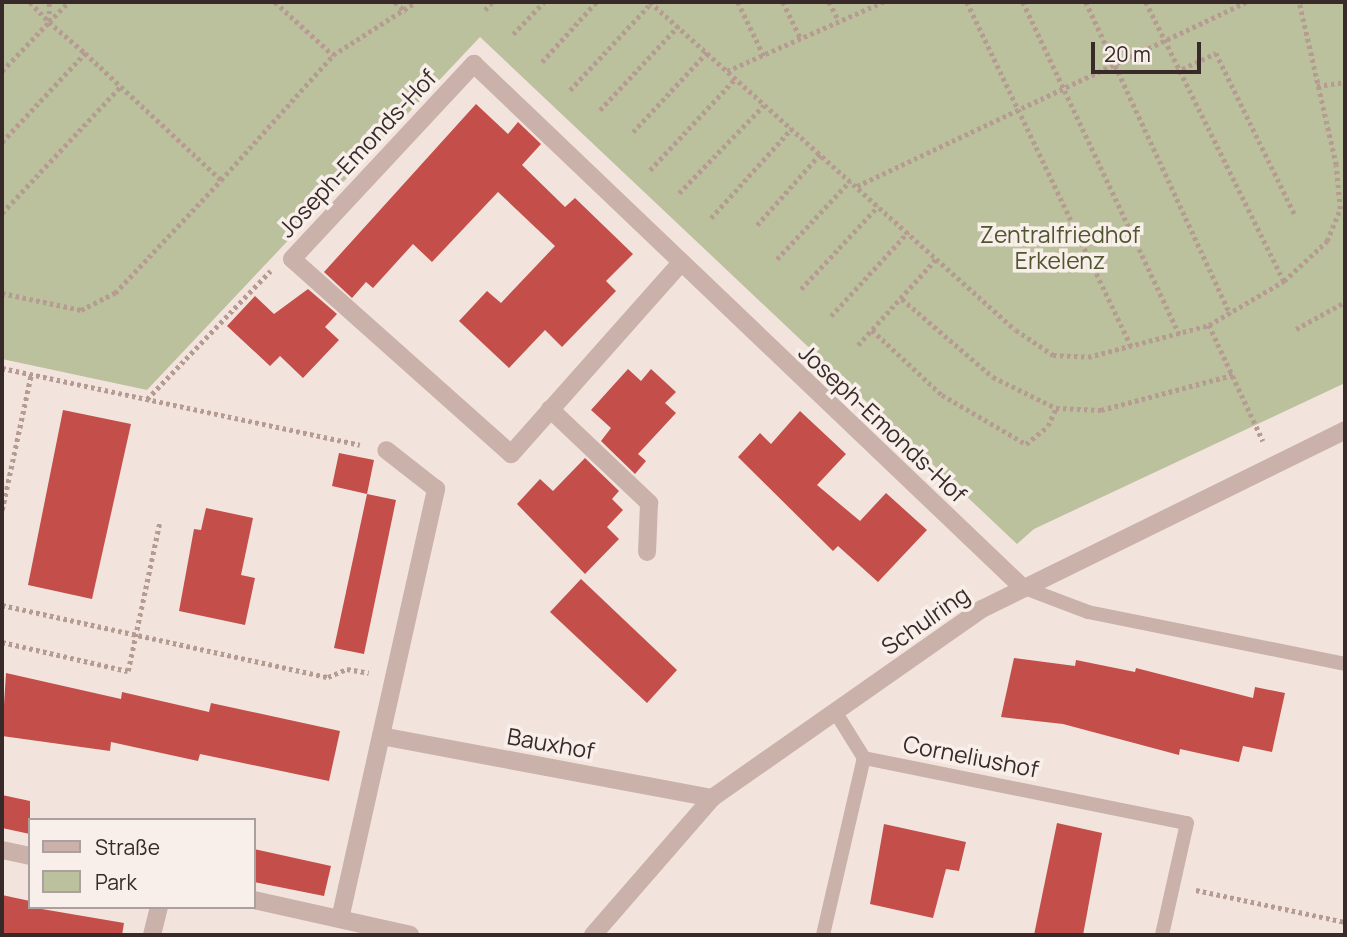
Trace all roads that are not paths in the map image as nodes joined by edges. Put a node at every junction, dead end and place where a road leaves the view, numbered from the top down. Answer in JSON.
{"nodes":[{"id":1,"x":679,"y":265,"type":"junction"},
{"id":2,"x":550,"y":409,"type":"junction"},
{"id":3,"x":1345,"y":430,"type":"edge"},
{"id":4,"x":386,"y":450,"type":"road end"},
{"id":5,"x":648,"y":552,"type":"dead end"},
{"id":6,"x":1023,"y":587,"type":"junction"},
{"id":7,"x":1345,"y":664,"type":"edge"},
{"id":8,"x":836,"y":713,"type":"junction"},
{"id":9,"x":382,"y":736,"type":"junction"},
{"id":10,"x":864,"y":758,"type":"junction"},
{"id":11,"x":712,"y":798,"type":"junction"},
{"id":12,"x":2,"y":850,"type":"edge"},
{"id":13,"x":28,"y":856,"type":"edge"},
{"id":14,"x":256,"y":900,"type":"edge"},
{"id":15,"x":158,"y":909,"type":"edge"},
{"id":16,"x":340,"y":919,"type":"junction"},
{"id":17,"x":152,"y":935,"type":"edge"},
{"id":18,"x":411,"y":935,"type":"edge"},
{"id":19,"x":593,"y":935,"type":"edge"},
{"id":20,"x":823,"y":935,"type":"edge"},
{"id":21,"x":1162,"y":935,"type":"edge"}],
"edges":[{"from":1,"to":2,"type":"street","name":"Joseph-Emonds-Hof"},
{"from":1,"to":2,"type":"street","name":"Joseph-Emonds-Hof"},
{"from":1,"to":6,"type":"street","name":"Joseph-Emonds-Hof"},
{"from":2,"to":5,"type":"street"},
{"from":3,"to":6,"type":"street","name":"Schulring"},
{"from":4,"to":9,"type":"street"},
{"from":6,"to":7,"type":"lane"},
{"from":6,"to":8,"type":"street","name":"Schulring"},
{"from":8,"to":10,"type":"lane"},
{"from":8,"to":11,"type":"street","name":"Schulring"},
{"from":9,"to":11,"type":"street","name":"Bauxhof"},
{"from":9,"to":16,"type":"street"},
{"from":10,"to":20,"type":"lane"},
{"from":10,"to":21,"type":"lane","name":"Corneliushof"},
{"from":11,"to":19,"type":"street","name":"Schulring"},
{"from":12,"to":13,"type":"street"},
{"from":14,"to":16,"type":"street"},
{"from":15,"to":17,"type":"street"},
{"from":16,"to":18,"type":"street"}]}
